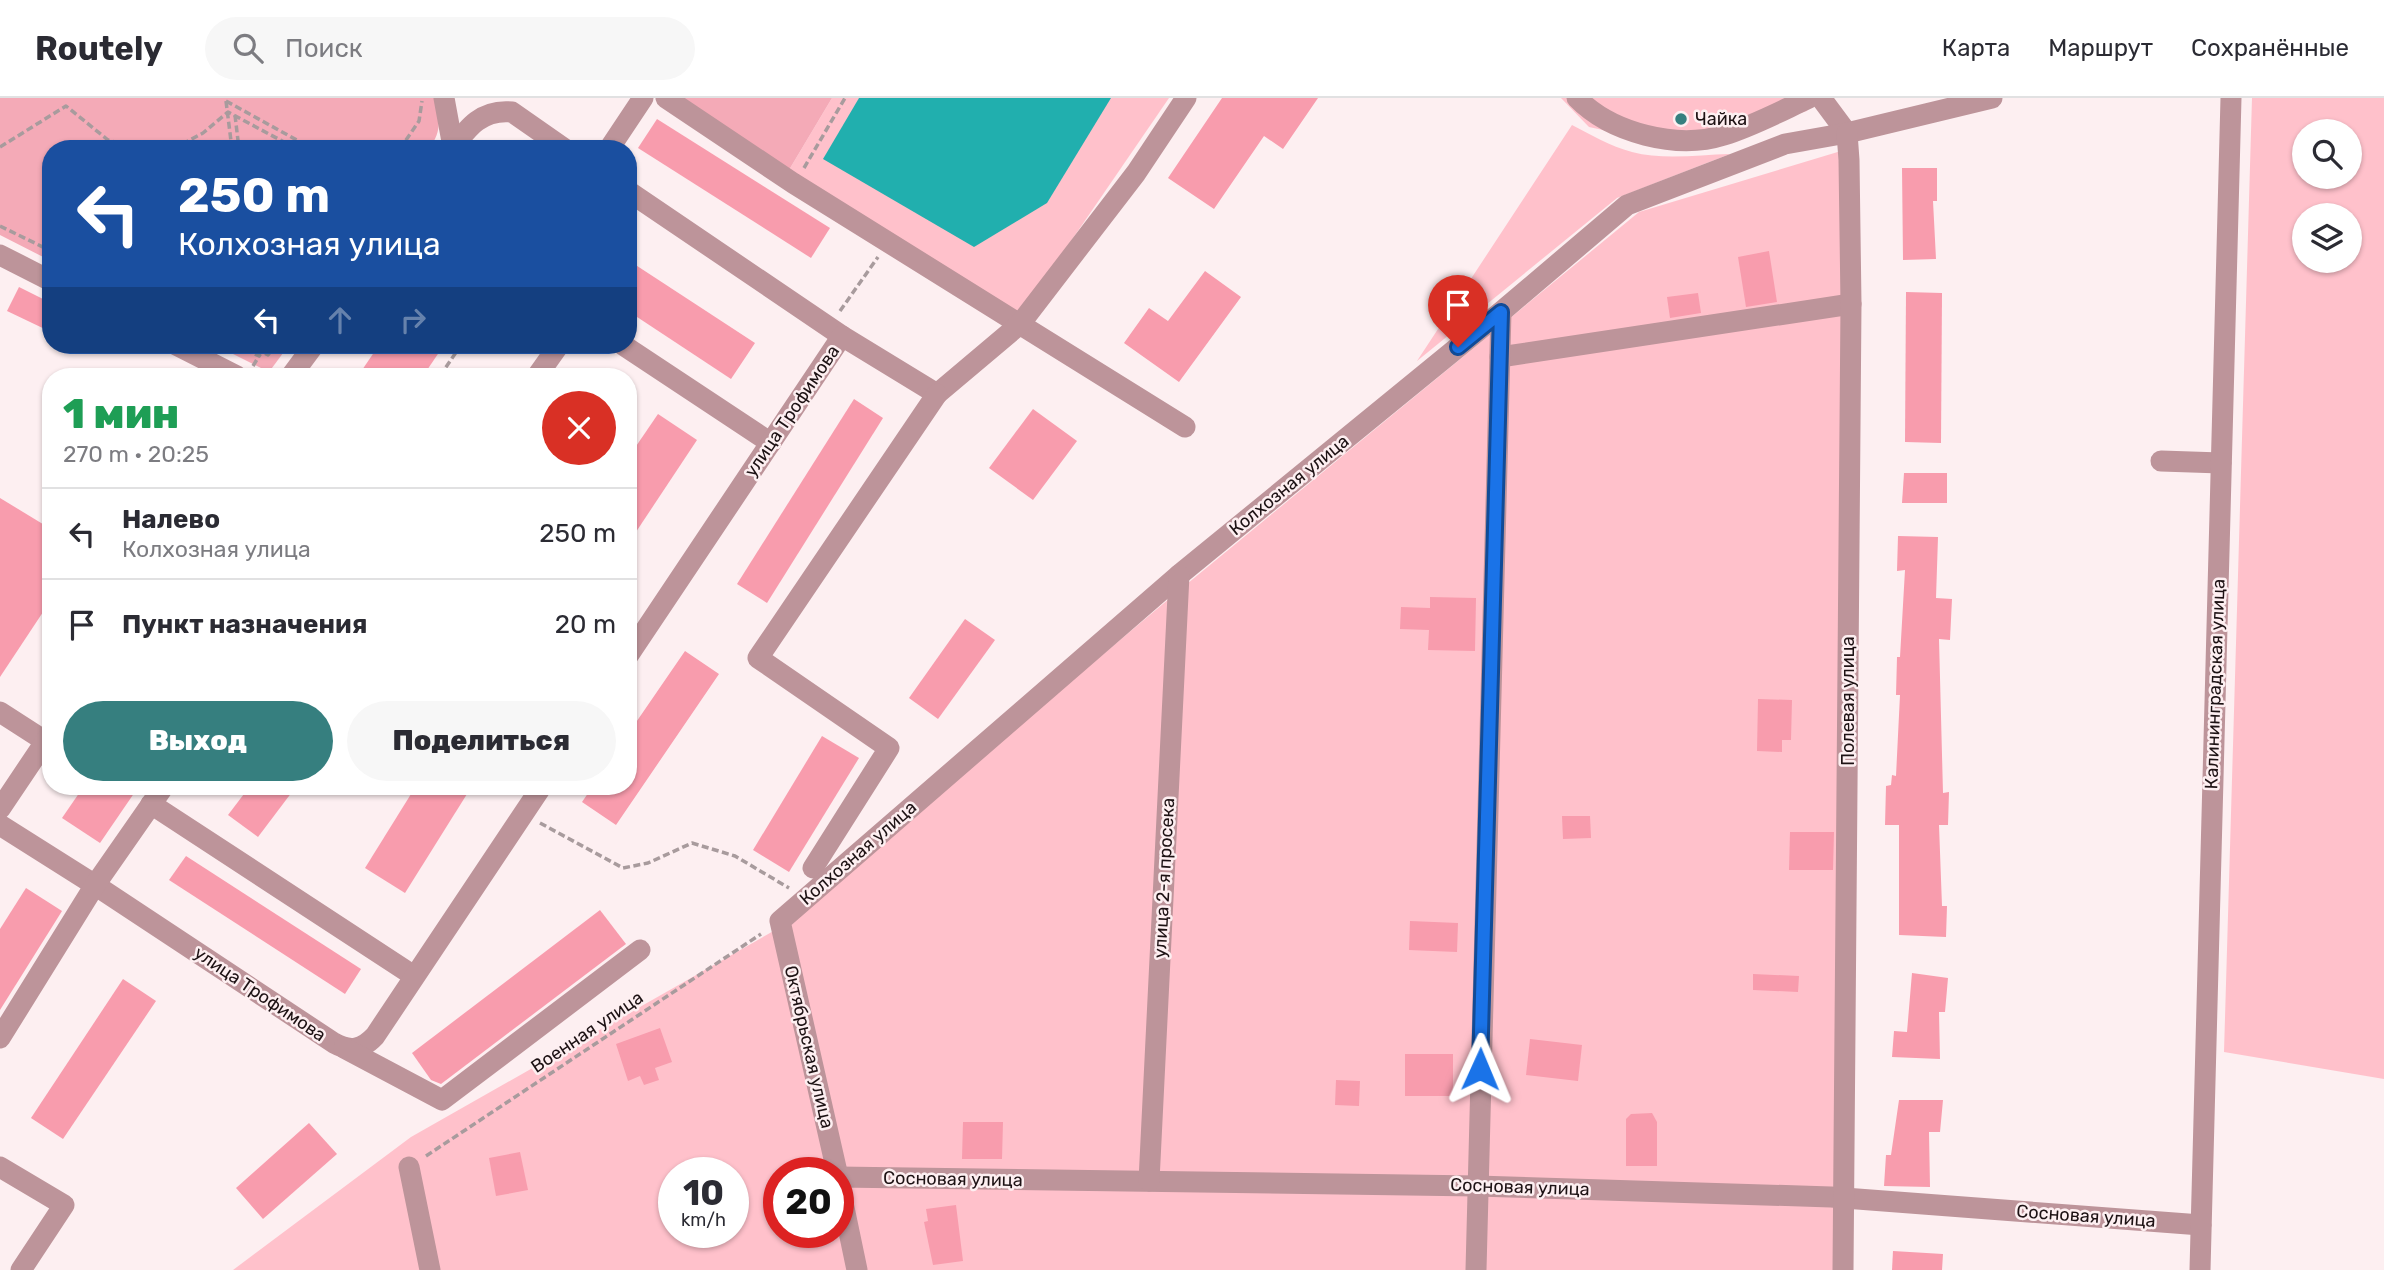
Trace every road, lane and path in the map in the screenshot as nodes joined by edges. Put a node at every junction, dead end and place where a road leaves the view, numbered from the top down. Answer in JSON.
{"nodes":[{"id":1,"x":423,"y":98,"type":"edge"},
{"id":2,"x":444,"y":98,"type":"edge"},
{"id":3,"x":643,"y":98,"type":"edge"},
{"id":4,"x":666,"y":98,"type":"edge"},
{"id":5,"x":845,"y":98,"type":"edge"},
{"id":6,"x":1186,"y":98,"type":"edge"},
{"id":7,"x":1577,"y":98,"type":"edge"},
{"id":8,"x":1809,"y":98,"type":"edge"},
{"id":9,"x":1821,"y":98,"type":"edge"},
{"id":10,"x":1992,"y":98,"type":"edge"},
{"id":11,"x":2231,"y":98,"type":"edge"},
{"id":12,"x":228,"y":112,"type":"junction"},
{"id":13,"x":236,"y":115,"type":"junction"},
{"id":14,"x":1847,"y":133,"type":"junction"},
{"id":15,"x":108,"y":140,"type":"edge"},
{"id":16,"x":190,"y":140,"type":"edge"},
{"id":17,"x":231,"y":140,"type":"edge"},
{"id":18,"x":238,"y":140,"type":"edge"},
{"id":19,"x":281,"y":140,"type":"edge"},
{"id":20,"x":297,"y":140,"type":"edge"},
{"id":21,"x":406,"y":140,"type":"edge"},
{"id":22,"x":451,"y":140,"type":"edge"},
{"id":23,"x":458,"y":140,"type":"edge"},
{"id":24,"x":552,"y":140,"type":"edge"},
{"id":25,"x":615,"y":140,"type":"edge"},
{"id":26,"x":0,"y":147,"type":"edge"},
{"id":27,"x":804,"y":168,"type":"dead end"},
{"id":28,"x":637,"y":197,"type":"edge"},
{"id":29,"x":0,"y":226,"type":"edge"},
{"id":30,"x":889,"y":241,"type":"junction"},
{"id":31,"x":42,"y":247,"type":"edge"},
{"id":32,"x":0,"y":255,"type":"edge"},
{"id":33,"x":42,"y":276,"type":"edge"},
{"id":34,"x":1851,"y":304,"type":"junction"},
{"id":35,"x":1501,"y":312,"type":"junction"},
{"id":36,"x":1020,"y":324,"type":"junction"},
{"id":37,"x":842,"y":336,"type":"junction"},
{"id":38,"x":200,"y":354,"type":"edge"},
{"id":39,"x":260,"y":354,"type":"joint"},
{"id":40,"x":269,"y":354,"type":"edge"},
{"id":41,"x":637,"y":354,"type":"edge"},
{"id":42,"x":1500,"y":357,"type":"junction"},
{"id":43,"x":237,"y":368,"type":"edge"},
{"id":44,"x":248,"y":368,"type":"edge"},
{"id":45,"x":937,"y":394,"type":"junction"},
{"id":46,"x":1185,"y":427,"type":"dead end"},
{"id":47,"x":771,"y":443,"type":"junction"},
{"id":48,"x":2161,"y":461,"type":"dead end"},
{"id":49,"x":2221,"y":463,"type":"junction"},
{"id":50,"x":1179,"y":575,"type":"junction"},
{"id":51,"x":637,"y":643,"type":"edge"},
{"id":52,"x":0,"y":712,"type":"edge"},
{"id":53,"x":42,"y":734,"type":"edge"},
{"id":54,"x":42,"y":746,"type":"edge"},
{"id":55,"x":158,"y":795,"type":"edge"},
{"id":56,"x":536,"y":795,"type":"edge"},
{"id":57,"x":151,"y":804,"type":"junction"},
{"id":58,"x":0,"y":809,"type":"edge"},
{"id":59,"x":523,"y":813,"type":"junction"},
{"id":60,"x":0,"y":825,"type":"edge"},
{"id":61,"x":813,"y":867,"type":"joint"},
{"id":62,"x":95,"y":885,"type":"junction"},
{"id":63,"x":780,"y":921,"type":"junction"},
{"id":64,"x":640,"y":950,"type":"dead end"},
{"id":65,"x":414,"y":976,"type":"junction"},
{"id":66,"x":0,"y":1038,"type":"edge"},
{"id":67,"x":344,"y":1048,"type":"junction"},
{"id":68,"x":834,"y":1157,"type":"edge"},
{"id":69,"x":0,"y":1167,"type":"edge"},
{"id":70,"x":409,"y":1167,"type":"joint"},
{"id":71,"x":854,"y":1176,"type":"edge"},
{"id":72,"x":1149,"y":1181,"type":"junction"},
{"id":73,"x":1477,"y":1186,"type":"junction"},
{"id":74,"x":1844,"y":1198,"type":"junction"},
{"id":75,"x":2201,"y":1225,"type":"junction"},
{"id":76,"x":853,"y":1248,"type":"edge"},
{"id":77,"x":21,"y":1270,"type":"edge"},
{"id":78,"x":430,"y":1270,"type":"edge"},
{"id":79,"x":857,"y":1270,"type":"edge"},
{"id":80,"x":1476,"y":1270,"type":"edge"},
{"id":81,"x":1843,"y":1270,"type":"edge"},
{"id":82,"x":2200,"y":1270,"type":"edge"}],
"edges":[{"from":1,"to":21,"type":"path"},
{"from":2,"to":22,"type":"street"},
{"from":3,"to":25,"type":"street"},
{"from":4,"to":30,"type":"street"},
{"from":5,"to":27,"type":"path"},
{"from":6,"to":36,"type":"street"},
{"from":7,"to":8,"type":"street"},
{"from":9,"to":14,"type":"street"},
{"from":10,"to":14,"type":"street","name":"Колхозная улица"},
{"from":11,"to":49,"type":"street","name":"Калининградская улица"},
{"from":12,"to":13,"type":"path"},
{"from":12,"to":16,"type":"path"},
{"from":12,"to":17,"type":"path"},
{"from":12,"to":20,"type":"path"},
{"from":13,"to":18,"type":"path"},
{"from":13,"to":19,"type":"path"},
{"from":14,"to":34,"type":"street","name":"Полевая улица"},
{"from":14,"to":35,"type":"street","name":"Колхозная улица"},
{"from":15,"to":26,"type":"path"},
{"from":23,"to":24,"type":"street"},
{"from":28,"to":37,"type":"street"},
{"from":29,"to":31,"type":"path"},
{"from":30,"to":36,"type":"street"},
{"from":30,"to":37,"type":"path"},
{"from":32,"to":33,"type":"street"},
{"from":34,"to":42,"type":"street"},
{"from":34,"to":74,"type":"street","name":"Полевая улица"},
{"from":35,"to":42,"type":"street"},
{"from":35,"to":50,"type":"street","name":"Колхозная улица"},
{"from":36,"to":45,"type":"street"},
{"from":36,"to":46,"type":"street"},
{"from":37,"to":45,"type":"street","name":"улица Трофимова"},
{"from":37,"to":47,"type":"street","name":"улица Трофимова"},
{"from":38,"to":43,"type":"street"},
{"from":39,"to":40,"type":"path"},
{"from":39,"to":44,"type":"path"},
{"from":41,"to":47,"type":"street"},
{"from":42,"to":73,"type":"street"},
{"from":45,"to":61,"type":"street"},
{"from":47,"to":51,"type":"street","name":"улица Трофимова"},
{"from":48,"to":49,"type":"street"},
{"from":49,"to":75,"type":"street","name":"Калининградская улица"},
{"from":50,"to":63,"type":"street","name":"Колхозная улица"},
{"from":50,"to":72,"type":"street","name":"улица 2-я просека"},
{"from":52,"to":53,"type":"street"},
{"from":54,"to":58,"type":"street"},
{"from":55,"to":57,"type":"street"},
{"from":56,"to":59,"type":"street","name":"улица Трофимова"},
{"from":57,"to":62,"type":"street"},
{"from":57,"to":65,"type":"street"},
{"from":59,"to":61,"type":"path"},
{"from":59,"to":65,"type":"street","name":"улица Трофимова"},
{"from":60,"to":62,"type":"street","name":"улица Трофимова"},
{"from":62,"to":66,"type":"street"},
{"from":62,"to":67,"type":"street","name":"улица Трофимова"},
{"from":63,"to":68,"type":"street","name":"Октябрьская улица"},
{"from":63,"to":70,"type":"path","name":"Военная улица"},
{"from":64,"to":67,"type":"street"},
{"from":65,"to":67,"type":"street","name":"улица Трофимова"},
{"from":69,"to":77,"type":"street"},
{"from":70,"to":78,"type":"street"},
{"from":71,"to":72,"type":"street","name":"Сосновая улица"},
{"from":72,"to":73,"type":"street","name":"Сосновая улица"},
{"from":73,"to":74,"type":"street","name":"Сосновая улица"},
{"from":73,"to":80,"type":"street"},
{"from":74,"to":75,"type":"street","name":"Сосновая улица"},
{"from":74,"to":81,"type":"street","name":"Полевая улица"},
{"from":75,"to":82,"type":"street","name":"Калининградская улица"},
{"from":76,"to":79,"type":"street","name":"Октябрьская улица"}]}
